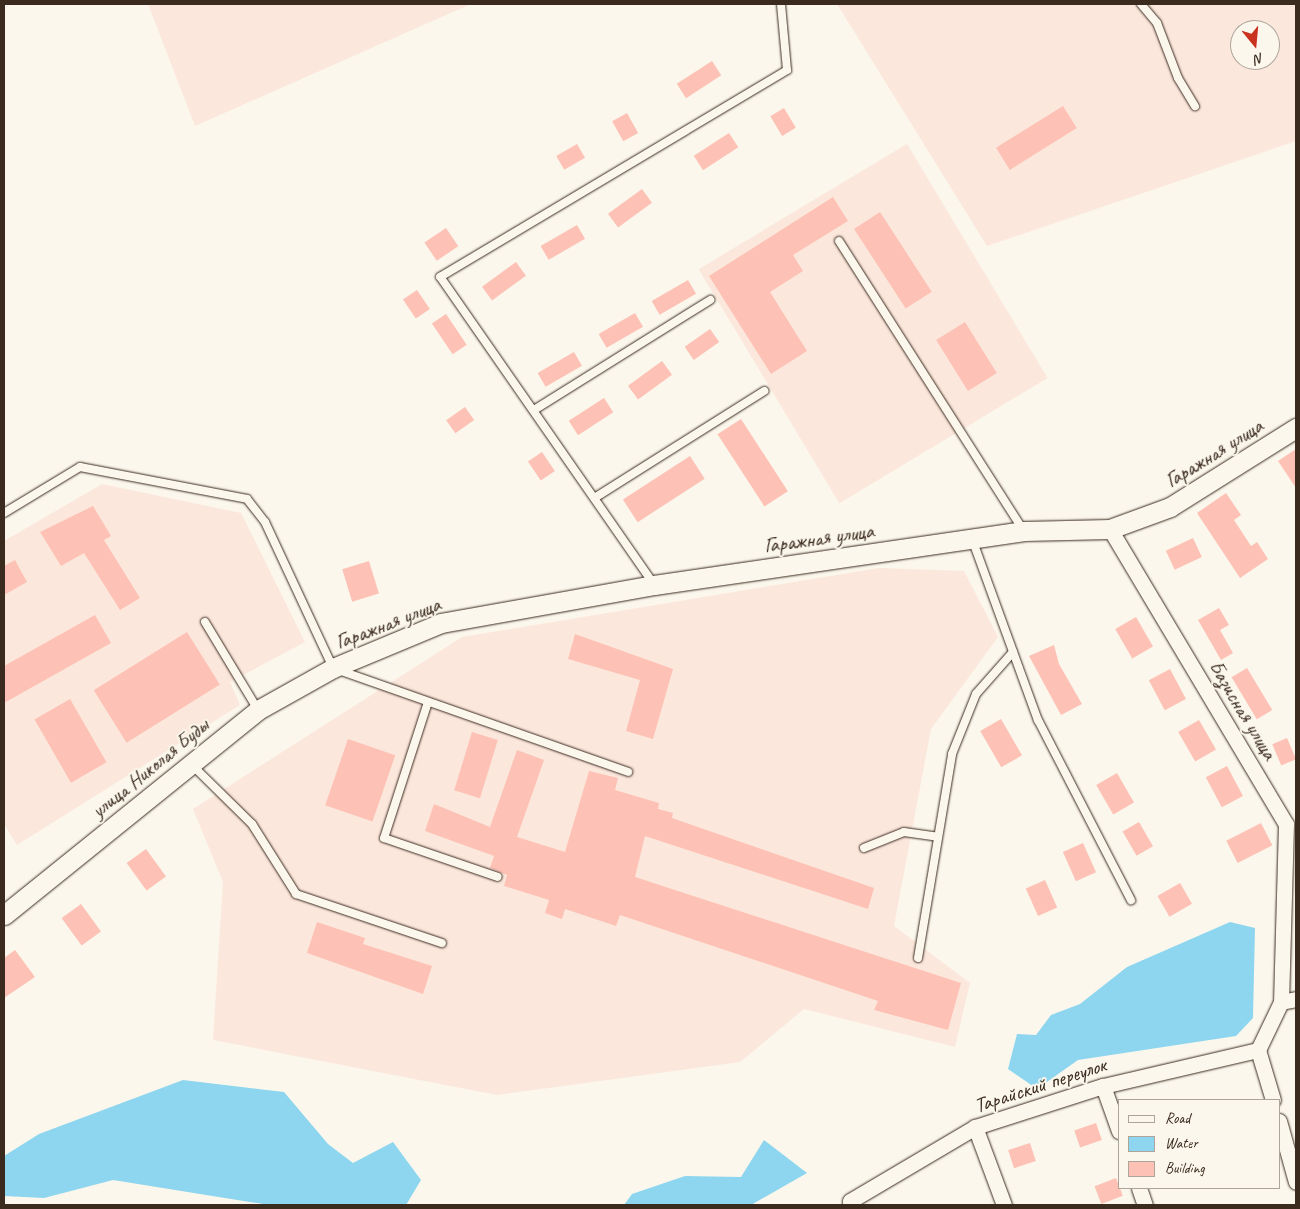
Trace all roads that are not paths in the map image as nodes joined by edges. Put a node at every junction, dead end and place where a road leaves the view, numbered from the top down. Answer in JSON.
{"nodes":[{"id":1,"x":780,"y":4,"type":"edge"},
{"id":2,"x":1141,"y":4,"type":"edge"},
{"id":3,"x":1195,"y":106,"type":"dead end"},
{"id":4,"x":839,"y":240,"type":"dead end"},
{"id":5,"x":710,"y":300,"type":"dead end"},
{"id":6,"x":764,"y":391,"type":"dead end"},
{"id":7,"x":534,"y":410,"type":"junction"},
{"id":8,"x":1296,"y":428,"type":"edge"},
{"id":9,"x":596,"y":497,"type":"junction"},
{"id":10,"x":4,"y":513,"type":"edge"},
{"id":11,"x":1110,"y":529,"type":"junction"},
{"id":12,"x":1024,"y":531,"type":"junction"},
{"id":13,"x":972,"y":539,"type":"junction"},
{"id":14,"x":654,"y":585,"type":"junction"},
{"id":15,"x":205,"y":622,"type":"dead end"},
{"id":16,"x":1013,"y":652,"type":"junction"},
{"id":17,"x":333,"y":668,"type":"junction"},
{"id":18,"x":428,"y":702,"type":"junction"},
{"id":19,"x":258,"y":710,"type":"junction"},
{"id":20,"x":191,"y":764,"type":"junction"},
{"id":21,"x":628,"y":772,"type":"dead end"},
{"id":22,"x":938,"y":837,"type":"junction"},
{"id":23,"x":864,"y":848,"type":"dead end"},
{"id":24,"x":498,"y":877,"type":"dead end"},
{"id":25,"x":1131,"y":900,"type":"dead end"},
{"id":26,"x":4,"y":915,"type":"edge"},
{"id":27,"x":442,"y":943,"type":"dead end"},
{"id":28,"x":918,"y":958,"type":"dead end"},
{"id":29,"x":1289,"y":1001,"type":"edge"},
{"id":30,"x":1258,"y":1050,"type":"junction"},
{"id":31,"x":1103,"y":1086,"type":"junction"},
{"id":32,"x":1273,"y":1099,"type":"edge"},
{"id":33,"x":1280,"y":1125,"type":"edge"},
{"id":34,"x":976,"y":1127,"type":"junction"},
{"id":35,"x":1118,"y":1128,"type":"edge"},
{"id":36,"x":1296,"y":1182,"type":"edge"},
{"id":37,"x":1138,"y":1189,"type":"edge"},
{"id":38,"x":851,"y":1203,"type":"edge"},
{"id":39,"x":1004,"y":1205,"type":"edge"},
{"id":40,"x":1145,"y":1205,"type":"edge"}],
"edges":[{"from":1,"to":7,"type":"lane"},
{"from":2,"to":3,"type":"lane"},
{"from":4,"to":12,"type":"lane"},
{"from":5,"to":7,"type":"lane"},
{"from":6,"to":9,"type":"lane"},
{"from":7,"to":9,"type":"lane"},
{"from":8,"to":11,"type":"street","name":"Гаражная улица"},
{"from":9,"to":14,"type":"lane"},
{"from":10,"to":17,"type":"lane"},
{"from":11,"to":12,"type":"street","name":"Гаражная улица"},
{"from":11,"to":29,"type":"street","name":"Базисная улица"},
{"from":12,"to":13,"type":"street","name":"Гаражная улица"},
{"from":13,"to":14,"type":"street","name":"Гаражная улица"},
{"from":13,"to":16,"type":"lane"},
{"from":14,"to":17,"type":"street","name":"Гаражная улица"},
{"from":15,"to":19,"type":"lane"},
{"from":16,"to":22,"type":"lane"},
{"from":16,"to":25,"type":"lane"},
{"from":17,"to":18,"type":"lane"},
{"from":17,"to":19,"type":"street","name":"улица Николая Буды"},
{"from":18,"to":21,"type":"lane"},
{"from":18,"to":24,"type":"lane"},
{"from":19,"to":20,"type":"street","name":"улица Николая Буды"},
{"from":20,"to":26,"type":"street","name":"улица Николая Буды"},
{"from":20,"to":27,"type":"lane"},
{"from":22,"to":23,"type":"lane"},
{"from":22,"to":28,"type":"lane"},
{"from":29,"to":30,"type":"street","name":"Базисная улица"},
{"from":30,"to":31,"type":"street","name":"Тарайский переулок"},
{"from":30,"to":32,"type":"street"},
{"from":31,"to":34,"type":"street","name":"Тарайский переулок"},
{"from":31,"to":35,"type":"street"},
{"from":33,"to":36,"type":"street"},
{"from":34,"to":38,"type":"street","name":"Тарайский переулок"},
{"from":34,"to":39,"type":"street"},
{"from":37,"to":40,"type":"street"}]}
